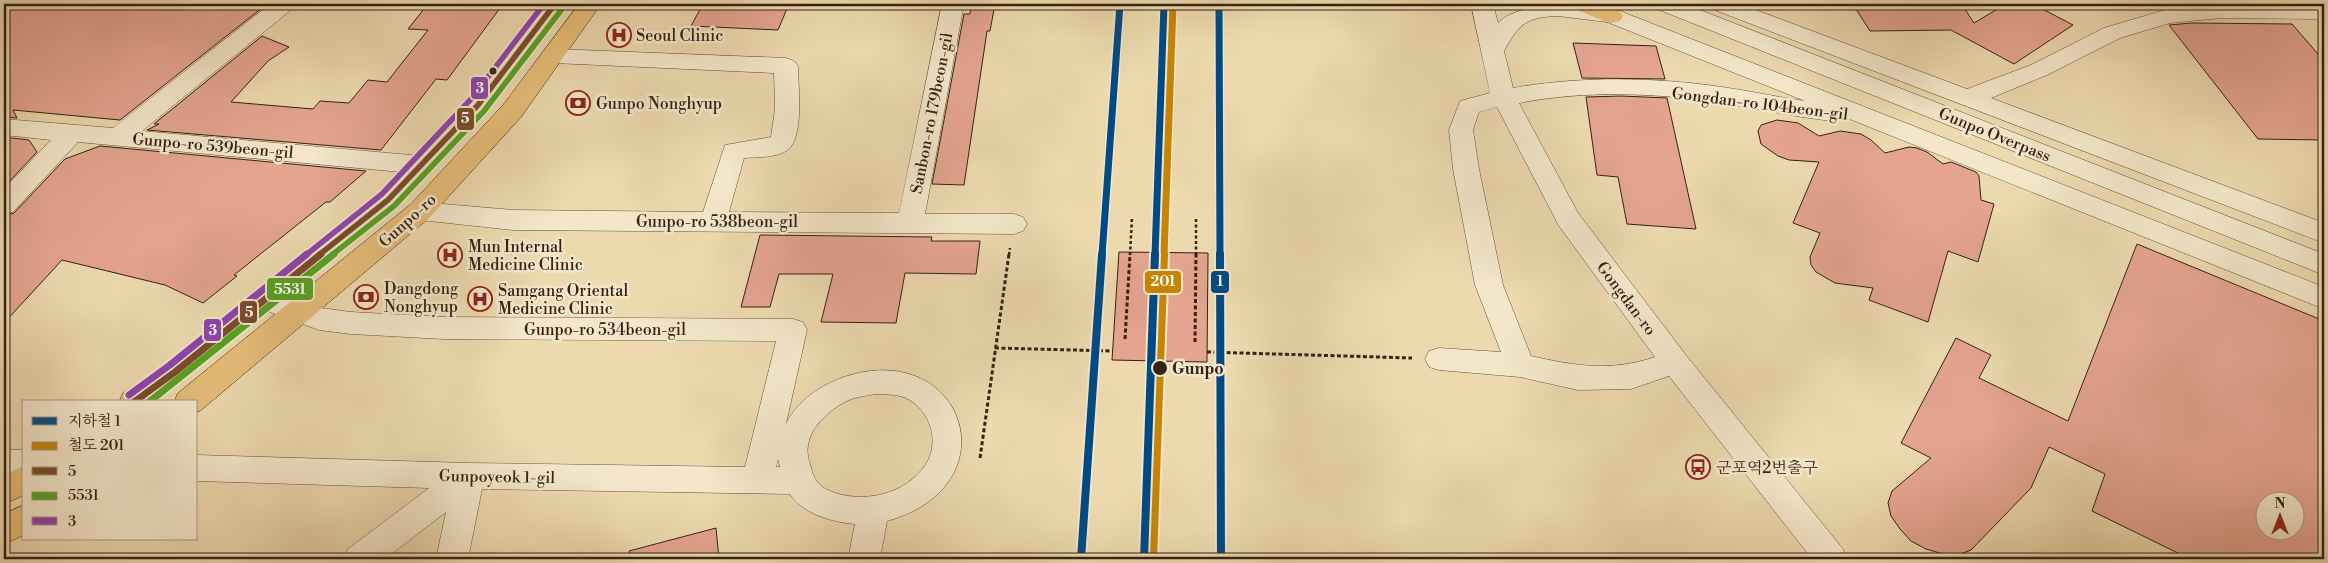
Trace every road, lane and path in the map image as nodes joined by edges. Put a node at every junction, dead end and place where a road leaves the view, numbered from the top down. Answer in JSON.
{"nodes":[{"id":1,"x":284,"y":4,"type":"edge"},
{"id":2,"x":555,"y":4,"type":"edge"},
{"id":3,"x":590,"y":4,"type":"edge"},
{"id":4,"x":953,"y":4,"type":"edge"},
{"id":5,"x":1482,"y":4,"type":"edge"},
{"id":6,"x":1583,"y":4,"type":"edge"},
{"id":7,"x":1665,"y":4,"type":"edge"},
{"id":8,"x":1720,"y":4,"type":"edge"},
{"id":9,"x":1605,"y":10,"type":"edge"},
{"id":10,"x":2324,"y":12,"type":"edge"},
{"id":11,"x":1492,"y":51,"type":"junction"},
{"id":12,"x":554,"y":56,"type":"junction"},
{"id":13,"x":1503,"y":96,"type":"junction"},
{"id":14,"x":1970,"y":97,"type":"junction"},
{"id":15,"x":1869,"y":116,"type":"junction"},
{"id":16,"x":4,"y":126,"type":"edge"},
{"id":17,"x":72,"y":133,"type":"junction"},
{"id":18,"x":118,"y":137,"type":"junction"},
{"id":19,"x":422,"y":165,"type":"junction"},
{"id":20,"x":4,"y":205,"type":"edge"},
{"id":21,"x":420,"y":211,"type":"junction"},
{"id":22,"x":1132,"y":217,"type":"dead end"},
{"id":23,"x":1196,"y":218,"type":"dead end"},
{"id":24,"x":714,"y":220,"type":"junction"},
{"id":25,"x":910,"y":222,"type":"junction"},
{"id":26,"x":1014,"y":224,"type":"joint"},
{"id":27,"x":2324,"y":233,"type":"edge"},
{"id":28,"x":2324,"y":264,"type":"edge"},
{"id":29,"x":2324,"y":298,"type":"edge"},
{"id":30,"x":266,"y":299,"type":"junction"},
{"id":31,"x":300,"y":311,"type":"junction"},
{"id":32,"x":1125,"y":339,"type":"dead end"},
{"id":33,"x":1195,"y":342,"type":"dead end"},
{"id":34,"x":995,"y":348,"type":"junction"},
{"id":35,"x":1112,"y":351,"type":"dead end"},
{"id":36,"x":1207,"y":352,"type":"dead end"},
{"id":37,"x":1439,"y":359,"type":"joint"},
{"id":38,"x":1675,"y":362,"type":"junction"},
{"id":39,"x":1520,"y":365,"type":"junction"},
{"id":40,"x":137,"y":400,"type":"edge"},
{"id":41,"x":191,"y":400,"type":"edge"},
{"id":42,"x":980,"y":458,"type":"dead end"},
{"id":43,"x":4,"y":463,"type":"edge"},
{"id":44,"x":22,"y":463,"type":"edge"},
{"id":45,"x":198,"y":468,"type":"edge"},
{"id":46,"x":469,"y":476,"type":"junction"},
{"id":47,"x":22,"y":480,"type":"edge"},
{"id":48,"x":757,"y":480,"type":"junction"},
{"id":49,"x":798,"y":480,"type":"junction"},
{"id":50,"x":4,"y":491,"type":"edge"},
{"id":51,"x":873,"y":511,"type":"junction"},
{"id":52,"x":22,"y":520,"type":"edge"},
{"id":53,"x":4,"y":530,"type":"edge"},
{"id":54,"x":360,"y":559,"type":"edge"},
{"id":55,"x":452,"y":559,"type":"edge"},
{"id":56,"x":864,"y":559,"type":"edge"},
{"id":57,"x":1831,"y":559,"type":"edge"}],
"edges":[{"from":1,"to":18,"type":"street"},
{"from":2,"to":19,"type":"main road","name":"Gunpo-ro"},
{"from":3,"to":12,"type":"main road","name":"Gunpo-ro"},
{"from":4,"to":25,"type":"street","name":"Sanbon-ro 179beon-gil"},
{"from":5,"to":11,"type":"street","name":"Gongdan-ro"},
{"from":6,"to":9,"type":"main road"},
{"from":7,"to":28,"type":"street","name":"Gunpo Overpass"},
{"from":8,"to":14,"type":"street"},
{"from":9,"to":11,"type":"street"},
{"from":9,"to":15,"type":"street"},
{"from":10,"to":14,"type":"street"},
{"from":11,"to":13,"type":"street","name":"Gongdan-ro"},
{"from":12,"to":21,"type":"main road","name":"Gunpo-ro"},
{"from":12,"to":24,"type":"street"},
{"from":13,"to":15,"type":"street","name":"Gongdan-ro 104beon-gil"},
{"from":13,"to":38,"type":"street","name":"Gongdan-ro"},
{"from":13,"to":39,"type":"street","name":"Gongdan-ro 104beon-gil"},
{"from":14,"to":27,"type":"street"},
{"from":15,"to":29,"type":"street"},
{"from":16,"to":17,"type":"street","name":"Gunpo-ro 539beon-gil"},
{"from":17,"to":18,"type":"street","name":"Gunpo-ro 539beon-gil"},
{"from":17,"to":20,"type":"street"},
{"from":18,"to":19,"type":"street","name":"Gunpo-ro 539beon-gil"},
{"from":19,"to":30,"type":"main road","name":"Gunpo-ro"},
{"from":21,"to":24,"type":"street","name":"Gunpo-ro 538beon-gil"},
{"from":21,"to":31,"type":"main road","name":"Gunpo-ro"},
{"from":22,"to":32,"type":"path"},
{"from":23,"to":33,"type":"path"},
{"from":24,"to":25,"type":"street","name":"Gunpo-ro 538beon-gil"},
{"from":25,"to":26,"type":"street","name":"Gunpo-ro 538beon-gil"},
{"from":26,"to":34,"type":"path"},
{"from":30,"to":31,"type":"street","name":"Gunpo-ro 534beon-gil"},
{"from":30,"to":40,"type":"main road","name":"Gunpo-ro"},
{"from":31,"to":41,"type":"main road","name":"Gunpo-ro"},
{"from":31,"to":48,"type":"street","name":"Gunpo-ro 534beon-gil"},
{"from":34,"to":35,"type":"path"},
{"from":34,"to":42,"type":"path"},
{"from":36,"to":37,"type":"path"},
{"from":37,"to":39,"type":"street"},
{"from":38,"to":39,"type":"street"},
{"from":38,"to":57,"type":"street","name":"Gongdan-ro"},
{"from":43,"to":44,"type":"street"},
{"from":45,"to":46,"type":"street","name":"Gunpoyeok 1-gil"},
{"from":46,"to":48,"type":"street","name":"Gunpoyeok 1-gil"},
{"from":46,"to":54,"type":"street"},
{"from":46,"to":55,"type":"street"},
{"from":47,"to":50,"type":"main road"},
{"from":48,"to":49,"type":"street","name":"Gunpoyeok 1-gil"},
{"from":49,"to":51,"type":"street"},
{"from":49,"to":51,"type":"street"},
{"from":51,"to":56,"type":"street"},
{"from":52,"to":53,"type":"main road"}]}
